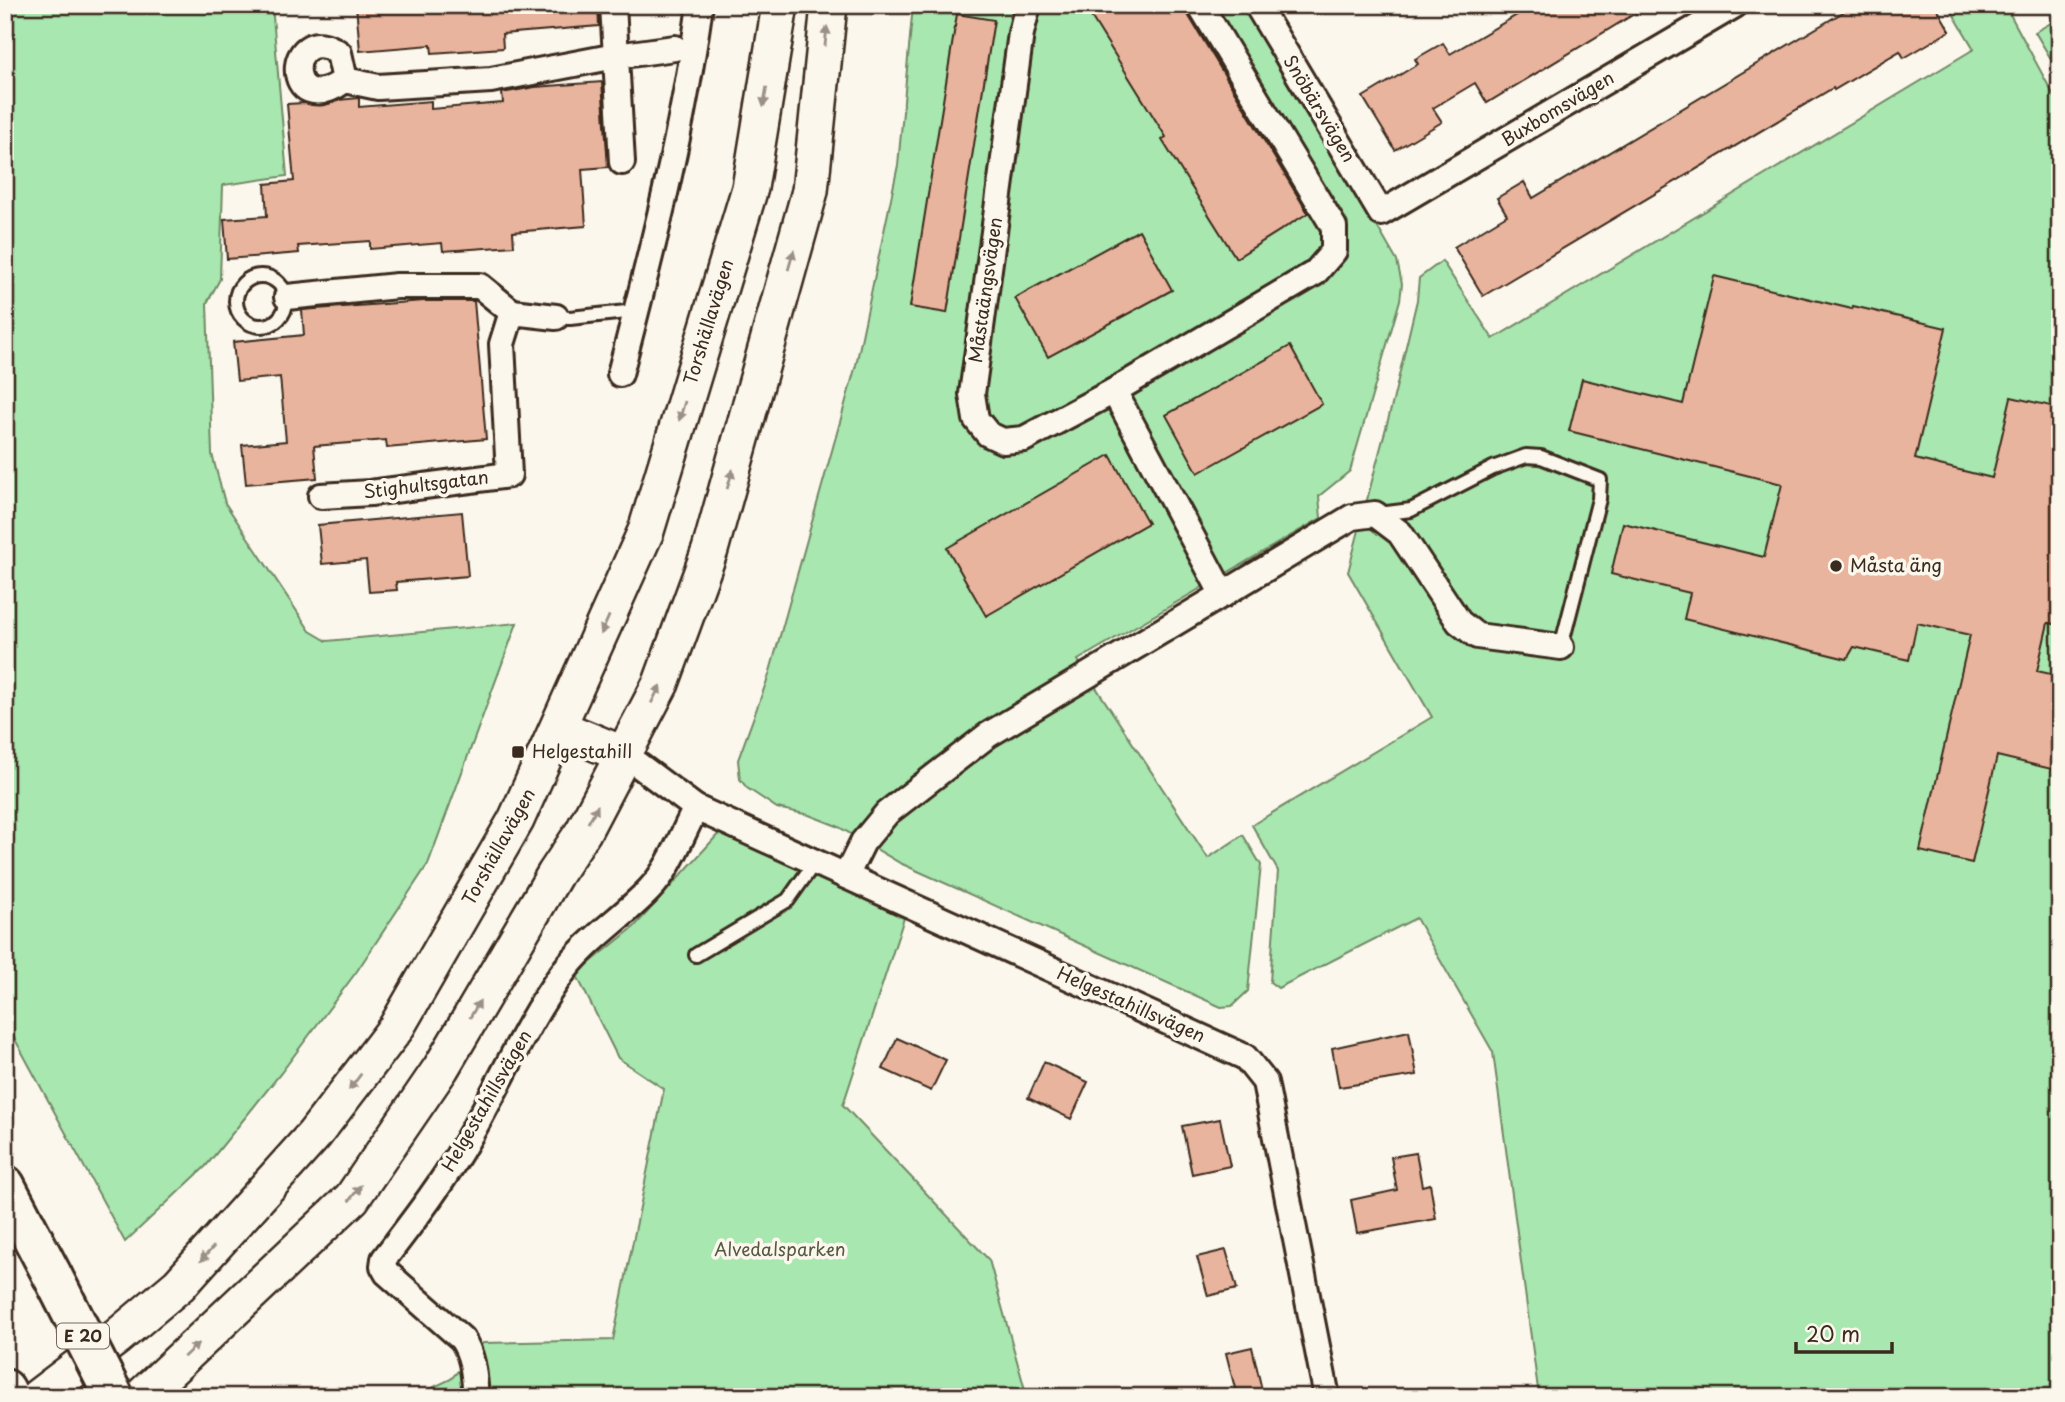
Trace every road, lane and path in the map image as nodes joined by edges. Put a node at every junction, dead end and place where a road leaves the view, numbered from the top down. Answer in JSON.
{"nodes":[{"id":1,"x":613,"y":5,"type":"edge"},
{"id":2,"x":700,"y":5,"type":"edge"},
{"id":3,"x":780,"y":5,"type":"edge"},
{"id":4,"x":829,"y":5,"type":"edge"},
{"id":5,"x":1028,"y":5,"type":"edge"},
{"id":6,"x":1200,"y":5,"type":"edge"},
{"id":7,"x":1258,"y":5,"type":"edge"},
{"id":8,"x":1735,"y":5,"type":"edge"},
{"id":9,"x":685,"y":47,"type":"junction"},
{"id":10,"x":616,"y":56,"type":"junction"},
{"id":11,"x":345,"y":80,"type":"dead end"},
{"id":12,"x":622,"y":162,"type":"dead end"},
{"id":13,"x":1381,"y":214,"type":"joint"},
{"id":14,"x":287,"y":298,"type":"junction"},
{"id":15,"x":636,"y":311,"type":"junction"},
{"id":16,"x":512,"y":312,"type":"junction"},
{"id":17,"x":556,"y":317,"type":"joint"},
{"id":18,"x":620,"y":374,"type":"dead end"},
{"id":19,"x":1114,"y":391,"type":"junction"},
{"id":20,"x":321,"y":496,"type":"dead end"},
{"id":21,"x":1375,"y":514,"type":"junction"},
{"id":22,"x":1223,"y":595,"type":"junction"},
{"id":23,"x":1561,"y":648,"type":"joint"},
{"id":24,"x":559,"y":728,"type":"junction"},
{"id":25,"x":625,"y":755,"type":"junction"},
{"id":26,"x":696,"y":808,"type":"junction"},
{"id":27,"x":815,"y":862,"type":"junction"},
{"id":28,"x":846,"y":876,"type":"junction"},
{"id":29,"x":696,"y":955,"type":"dead end"},
{"id":30,"x":5,"y":1185,"type":"edge"},
{"id":31,"x":5,"y":1389,"type":"edge"},
{"id":32,"x":9,"y":1397,"type":"edge"},
{"id":33,"x":38,"y":1397,"type":"edge"},
{"id":34,"x":114,"y":1397,"type":"edge"},
{"id":35,"x":141,"y":1397,"type":"edge"},
{"id":36,"x":476,"y":1397,"type":"edge"},
{"id":37,"x":1327,"y":1397,"type":"edge"}],
"edges":[{"from":1,"to":10,"type":"street"},
{"from":2,"to":9,"type":"street"},
{"from":3,"to":24,"type":"main road","name":"Torshällavägen","one_way":true},
{"from":25,"to":4,"type":"main road","one_way":true},
{"from":5,"to":19,"type":"street","name":"Måstaängsvägen"},
{"from":6,"to":19,"type":"street","name":"Måstaängsvägen"},
{"from":7,"to":13,"type":"street","name":"Snöbärsvägen"},
{"from":8,"to":13,"type":"street","name":"Buxbomsvägen"},
{"from":9,"to":10,"type":"street"},
{"from":9,"to":15,"type":"street"},
{"from":10,"to":11,"type":"street"},
{"from":10,"to":12,"type":"street"},
{"from":14,"to":14,"type":"lane"},
{"from":14,"to":16,"type":"street"},
{"from":15,"to":17,"type":"lane"},
{"from":15,"to":18,"type":"street"},
{"from":16,"to":17,"type":"street"},
{"from":16,"to":20,"type":"street","name":"Stighultsgatan"},
{"from":19,"to":22,"type":"street"},
{"from":21,"to":22,"type":"street"},
{"from":21,"to":23,"type":"street"},
{"from":21,"to":23,"type":"lane"},
{"from":22,"to":28,"type":"street"},
{"from":24,"to":25,"type":"main road"},
{"from":24,"to":33,"type":"main road","name":"Torshällavägen","one_way":true},
{"from":25,"to":26,"type":"street","name":"Helgestahillsvägen"},
{"from":35,"to":25,"type":"main road","one_way":true},
{"from":26,"to":27,"type":"street","name":"Helgestahillsvägen"},
{"from":26,"to":36,"type":"street","name":"Helgestahillsvägen"},
{"from":27,"to":28,"type":"street","name":"Helgestahillsvägen"},
{"from":27,"to":29,"type":"lane"},
{"from":28,"to":37,"type":"street","name":"Helgestahillsvägen"},
{"from":30,"to":34,"type":"highway","number":"E 20","bridge":true},
{"from":31,"to":32,"type":"highway"}]}
